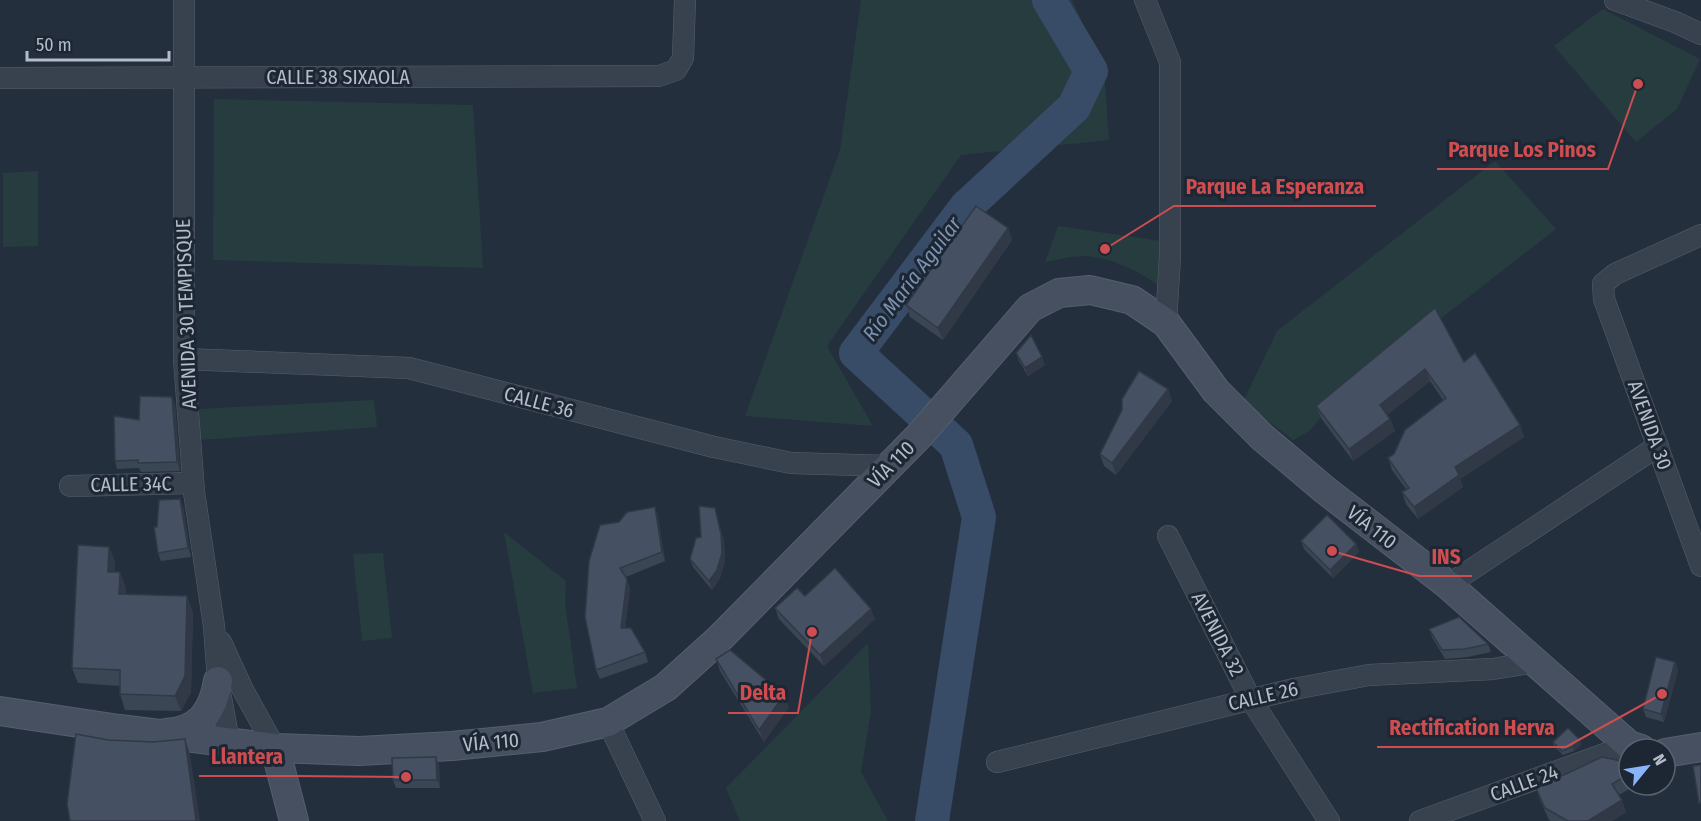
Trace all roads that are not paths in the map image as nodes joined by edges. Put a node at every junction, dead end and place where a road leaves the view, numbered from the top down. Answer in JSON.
{"nodes":[{"id":1,"x":184,"y":0,"type":"edge"},
{"id":2,"x":685,"y":0,"type":"edge"},
{"id":3,"x":1145,"y":0,"type":"edge"},
{"id":4,"x":1615,"y":0,"type":"edge"},
{"id":5,"x":1701,"y":34,"type":"edge"},
{"id":6,"x":185,"y":77,"type":"junction"},
{"id":7,"x":0,"y":78,"type":"edge"},
{"id":8,"x":1701,"y":235,"type":"edge"},
{"id":9,"x":1166,"y":323,"type":"junction"},
{"id":10,"x":184,"y":359,"type":"junction"},
{"id":11,"x":1658,"y":446,"type":"junction"},
{"id":12,"x":890,"y":466,"type":"junction"},
{"id":13,"x":193,"y":483,"type":"junction"},
{"id":14,"x":70,"y":486,"type":"dead end"},
{"id":15,"x":1692,"y":509,"type":"edge"},
{"id":16,"x":1168,"y":536,"type":"dead end"},
{"id":17,"x":1701,"y":566,"type":"edge"},
{"id":18,"x":1448,"y":585,"type":"junction"},
{"id":19,"x":214,"y":626,"type":"junction"},
{"id":20,"x":1535,"y":662,"type":"junction"},
{"id":21,"x":218,"y":681,"type":"junction"},
{"id":22,"x":1250,"y":698,"type":"junction"},
{"id":23,"x":0,"y":711,"type":"edge"},
{"id":24,"x":608,"y":722,"type":"junction"},
{"id":25,"x":161,"y":733,"type":"junction"},
{"id":26,"x":1623,"y":737,"type":"edge"},
{"id":27,"x":229,"y":742,"type":"junction"},
{"id":28,"x":1701,"y":747,"type":"edge"},
{"id":29,"x":275,"y":748,"type":"junction"},
{"id":30,"x":1677,"y":751,"type":"edge"},
{"id":31,"x":1617,"y":753,"type":"edge"},
{"id":32,"x":997,"y":762,"type":"dead end"},
{"id":33,"x":294,"y":821,"type":"edge"},
{"id":34,"x":655,"y":821,"type":"edge"},
{"id":35,"x":1329,"y":821,"type":"edge"},
{"id":36,"x":1420,"y":821,"type":"edge"}],
"edges":[{"from":1,"to":6,"type":"street","name":"AVENIDA 30 TEMPISQUE"},
{"from":2,"to":6,"type":"street","name":"CALLE 38 SIXAOLA"},
{"from":3,"to":9,"type":"street"},
{"from":4,"to":5,"type":"street"},
{"from":6,"to":7,"type":"street","name":"CALLE 38 SIXAOLA"},
{"from":6,"to":10,"type":"street","name":"AVENIDA 30 TEMPISQUE"},
{"from":8,"to":11,"type":"street","name":"AVENIDA 30"},
{"from":9,"to":12,"type":"main road","name":"VÍA 110"},
{"from":9,"to":18,"type":"main road","name":"VÍA 110"},
{"from":10,"to":12,"type":"street","name":"CALLE 36"},
{"from":10,"to":13,"type":"street","name":"AVENIDA 30 TEMPISQUE"},
{"from":11,"to":15,"type":"street","name":"AVENIDA 30"},
{"from":11,"to":18,"type":"street"},
{"from":12,"to":24,"type":"main road","name":"VÍA 110"},
{"from":13,"to":14,"type":"street","name":"CALLE 34C"},
{"from":13,"to":19,"type":"street","name":"AVENIDA 30 TEMPISQUE"},
{"from":15,"to":17,"type":"street","name":"AVENIDA 30"},
{"from":16,"to":22,"type":"street","name":"AVENIDA 32"},
{"from":18,"to":20,"type":"main road","name":"VÍA 110"},
{"from":19,"to":21,"type":"street","name":"AVENIDA 30 TEMPISQUE"},
{"from":19,"to":29,"type":"street","name":"AVENIDA 30 TEMPISQUE"},
{"from":20,"to":22,"type":"street","name":"CALLE 26"},
{"from":20,"to":26,"type":"main road","name":"VÍA 110"},
{"from":21,"to":25,"type":"main road"},
{"from":21,"to":27,"type":"street","name":"AVENIDA 30 TEMPISQUE"},
{"from":22,"to":32,"type":"street","name":"CALLE 26"},
{"from":22,"to":35,"type":"street","name":"AVENIDA 32"},
{"from":23,"to":25,"type":"main road","name":"VÍA 110"},
{"from":24,"to":29,"type":"main road","name":"VÍA 110"},
{"from":24,"to":34,"type":"street"},
{"from":25,"to":27,"type":"main road","name":"VÍA 110"},
{"from":27,"to":29,"type":"main road","name":"VÍA 110"},
{"from":28,"to":30,"type":"main road"},
{"from":29,"to":33,"type":"main road"},
{"from":31,"to":36,"type":"street","name":"CALLE 24"}]}
